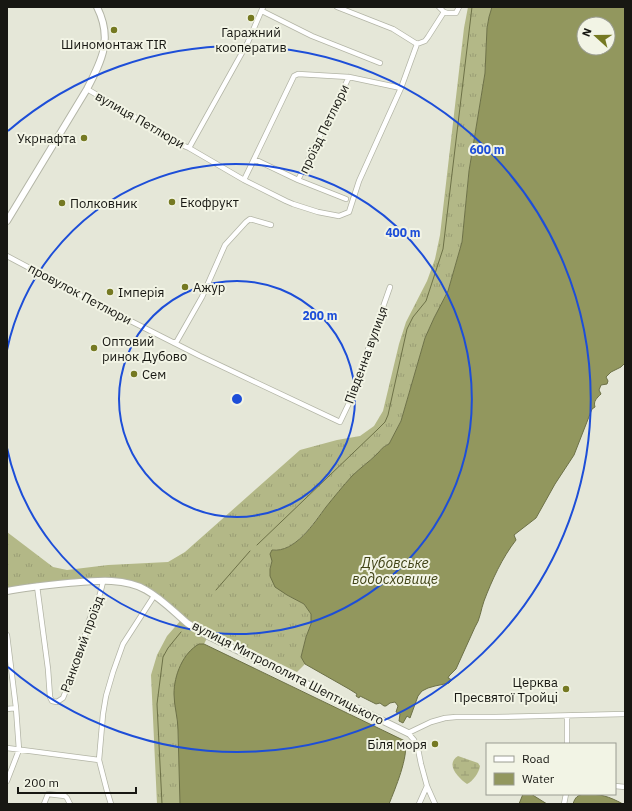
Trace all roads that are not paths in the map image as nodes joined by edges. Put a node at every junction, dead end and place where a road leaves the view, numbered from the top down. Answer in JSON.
{"nodes":[{"id":1,"x":97,"y":7,"type":"edge"},
{"id":2,"x":338,"y":7,"type":"edge"},
{"id":3,"x":439,"y":7,"type":"edge"},
{"id":4,"x":459,"y":7,"type":"edge"},
{"id":5,"x":263,"y":9,"type":"edge"},
{"id":6,"x":444,"y":12,"type":"junction"},
{"id":7,"x":417,"y":44,"type":"junction"},
{"id":8,"x":380,"y":63,"type":"dead end"},
{"id":9,"x":349,"y":77,"type":"junction"},
{"id":10,"x":400,"y":88,"type":"junction"},
{"id":11,"x":86,"y":89,"type":"junction"},
{"id":12,"x":189,"y":148,"type":"junction"},
{"id":13,"x":254,"y":159,"type":"junction"},
{"id":14,"x":244,"y":180,"type":"junction"},
{"id":15,"x":298,"y":180,"type":"junction"},
{"id":16,"x":346,"y":199,"type":"dead end"},
{"id":17,"x":7,"y":221,"type":"edge"},
{"id":18,"x":271,"y":225,"type":"dead end"},
{"id":19,"x":7,"y":256,"type":"edge"},
{"id":20,"x":390,"y":287,"type":"dead end"},
{"id":21,"x":174,"y":343,"type":"junction"},
{"id":22,"x":340,"y":422,"type":"joint"},
{"id":23,"x":103,"y":582,"type":"junction"},
{"id":24,"x":37,"y":586,"type":"junction"},
{"id":25,"x":7,"y":591,"type":"edge"},
{"id":26,"x":154,"y":596,"type":"junction"},
{"id":27,"x":7,"y":635,"type":"edge"},
{"id":28,"x":9,"y":663,"type":"edge"},
{"id":29,"x":16,"y":708,"type":"junction"},
{"id":30,"x":7,"y":709,"type":"edge"},
{"id":31,"x":625,"y":714,"type":"edge"},
{"id":32,"x":567,"y":716,"type":"junction"},
{"id":33,"x":408,"y":733,"type":"junction"},
{"id":34,"x":567,"y":743,"type":"edge"},
{"id":35,"x":7,"y":748,"type":"edge"},
{"id":36,"x":19,"y":750,"type":"junction"},
{"id":37,"x":99,"y":760,"type":"junction"},
{"id":38,"x":7,"y":781,"type":"edge"},
{"id":39,"x":427,"y":786,"type":"junction"},
{"id":40,"x":44,"y":804,"type":"edge"},
{"id":41,"x":70,"y":804,"type":"edge"},
{"id":42,"x":111,"y":804,"type":"edge"},
{"id":43,"x":419,"y":804,"type":"edge"},
{"id":44,"x":435,"y":804,"type":"edge"}],
"edges":[{"from":1,"to":11,"type":"street"},
{"from":2,"to":7,"type":"street"},
{"from":3,"to":6,"type":"street"},
{"from":4,"to":6,"type":"street"},
{"from":5,"to":8,"type":"street"},
{"from":5,"to":12,"type":"street","name":"вулиця Петлюри"},
{"from":6,"to":7,"type":"street"},
{"from":7,"to":10,"type":"street"},
{"from":9,"to":10,"type":"street"},
{"from":9,"to":13,"type":"street"},
{"from":9,"to":15,"type":"street","name":"проїзд Петлюри"},
{"from":10,"to":14,"type":"street"},
{"from":11,"to":12,"type":"street","name":"вулиця Петлюри"},
{"from":11,"to":17,"type":"street","name":"вулиця Петлюри"},
{"from":12,"to":14,"type":"street"},
{"from":13,"to":14,"type":"street"},
{"from":13,"to":15,"type":"street","name":"проїзд Петлюри"},
{"from":15,"to":16,"type":"street"},
{"from":18,"to":21,"type":"street"},
{"from":19,"to":21,"type":"street","name":"провулок Петлюри"},
{"from":20,"to":22,"type":"street","name":"Південна вулиця"},
{"from":21,"to":22,"type":"street","name":"провулок Петлюри"},
{"from":23,"to":24,"type":"street","name":"вулиця Митрополита Шептицького"},
{"from":23,"to":24,"type":"street","name":"Ранковий проїзд"},
{"from":23,"to":26,"type":"street","name":"вулиця Митрополита Шептицького"},
{"from":24,"to":25,"type":"street","name":"вулиця Митрополита Шептицького"},
{"from":26,"to":33,"type":"street","name":"вулиця Митрополита Шептицького"},
{"from":26,"to":37,"type":"street"},
{"from":27,"to":28,"type":"street"},
{"from":28,"to":29,"type":"street"},
{"from":29,"to":30,"type":"street"},
{"from":29,"to":36,"type":"street"},
{"from":31,"to":32,"type":"street"},
{"from":32,"to":33,"type":"street"},
{"from":32,"to":34,"type":"street"},
{"from":33,"to":39,"type":"street"},
{"from":35,"to":36,"type":"street"},
{"from":36,"to":37,"type":"street"},
{"from":36,"to":38,"type":"street"},
{"from":37,"to":42,"type":"street"},
{"from":39,"to":43,"type":"street"},
{"from":39,"to":44,"type":"street"},
{"from":40,"to":41,"type":"street"}]}
